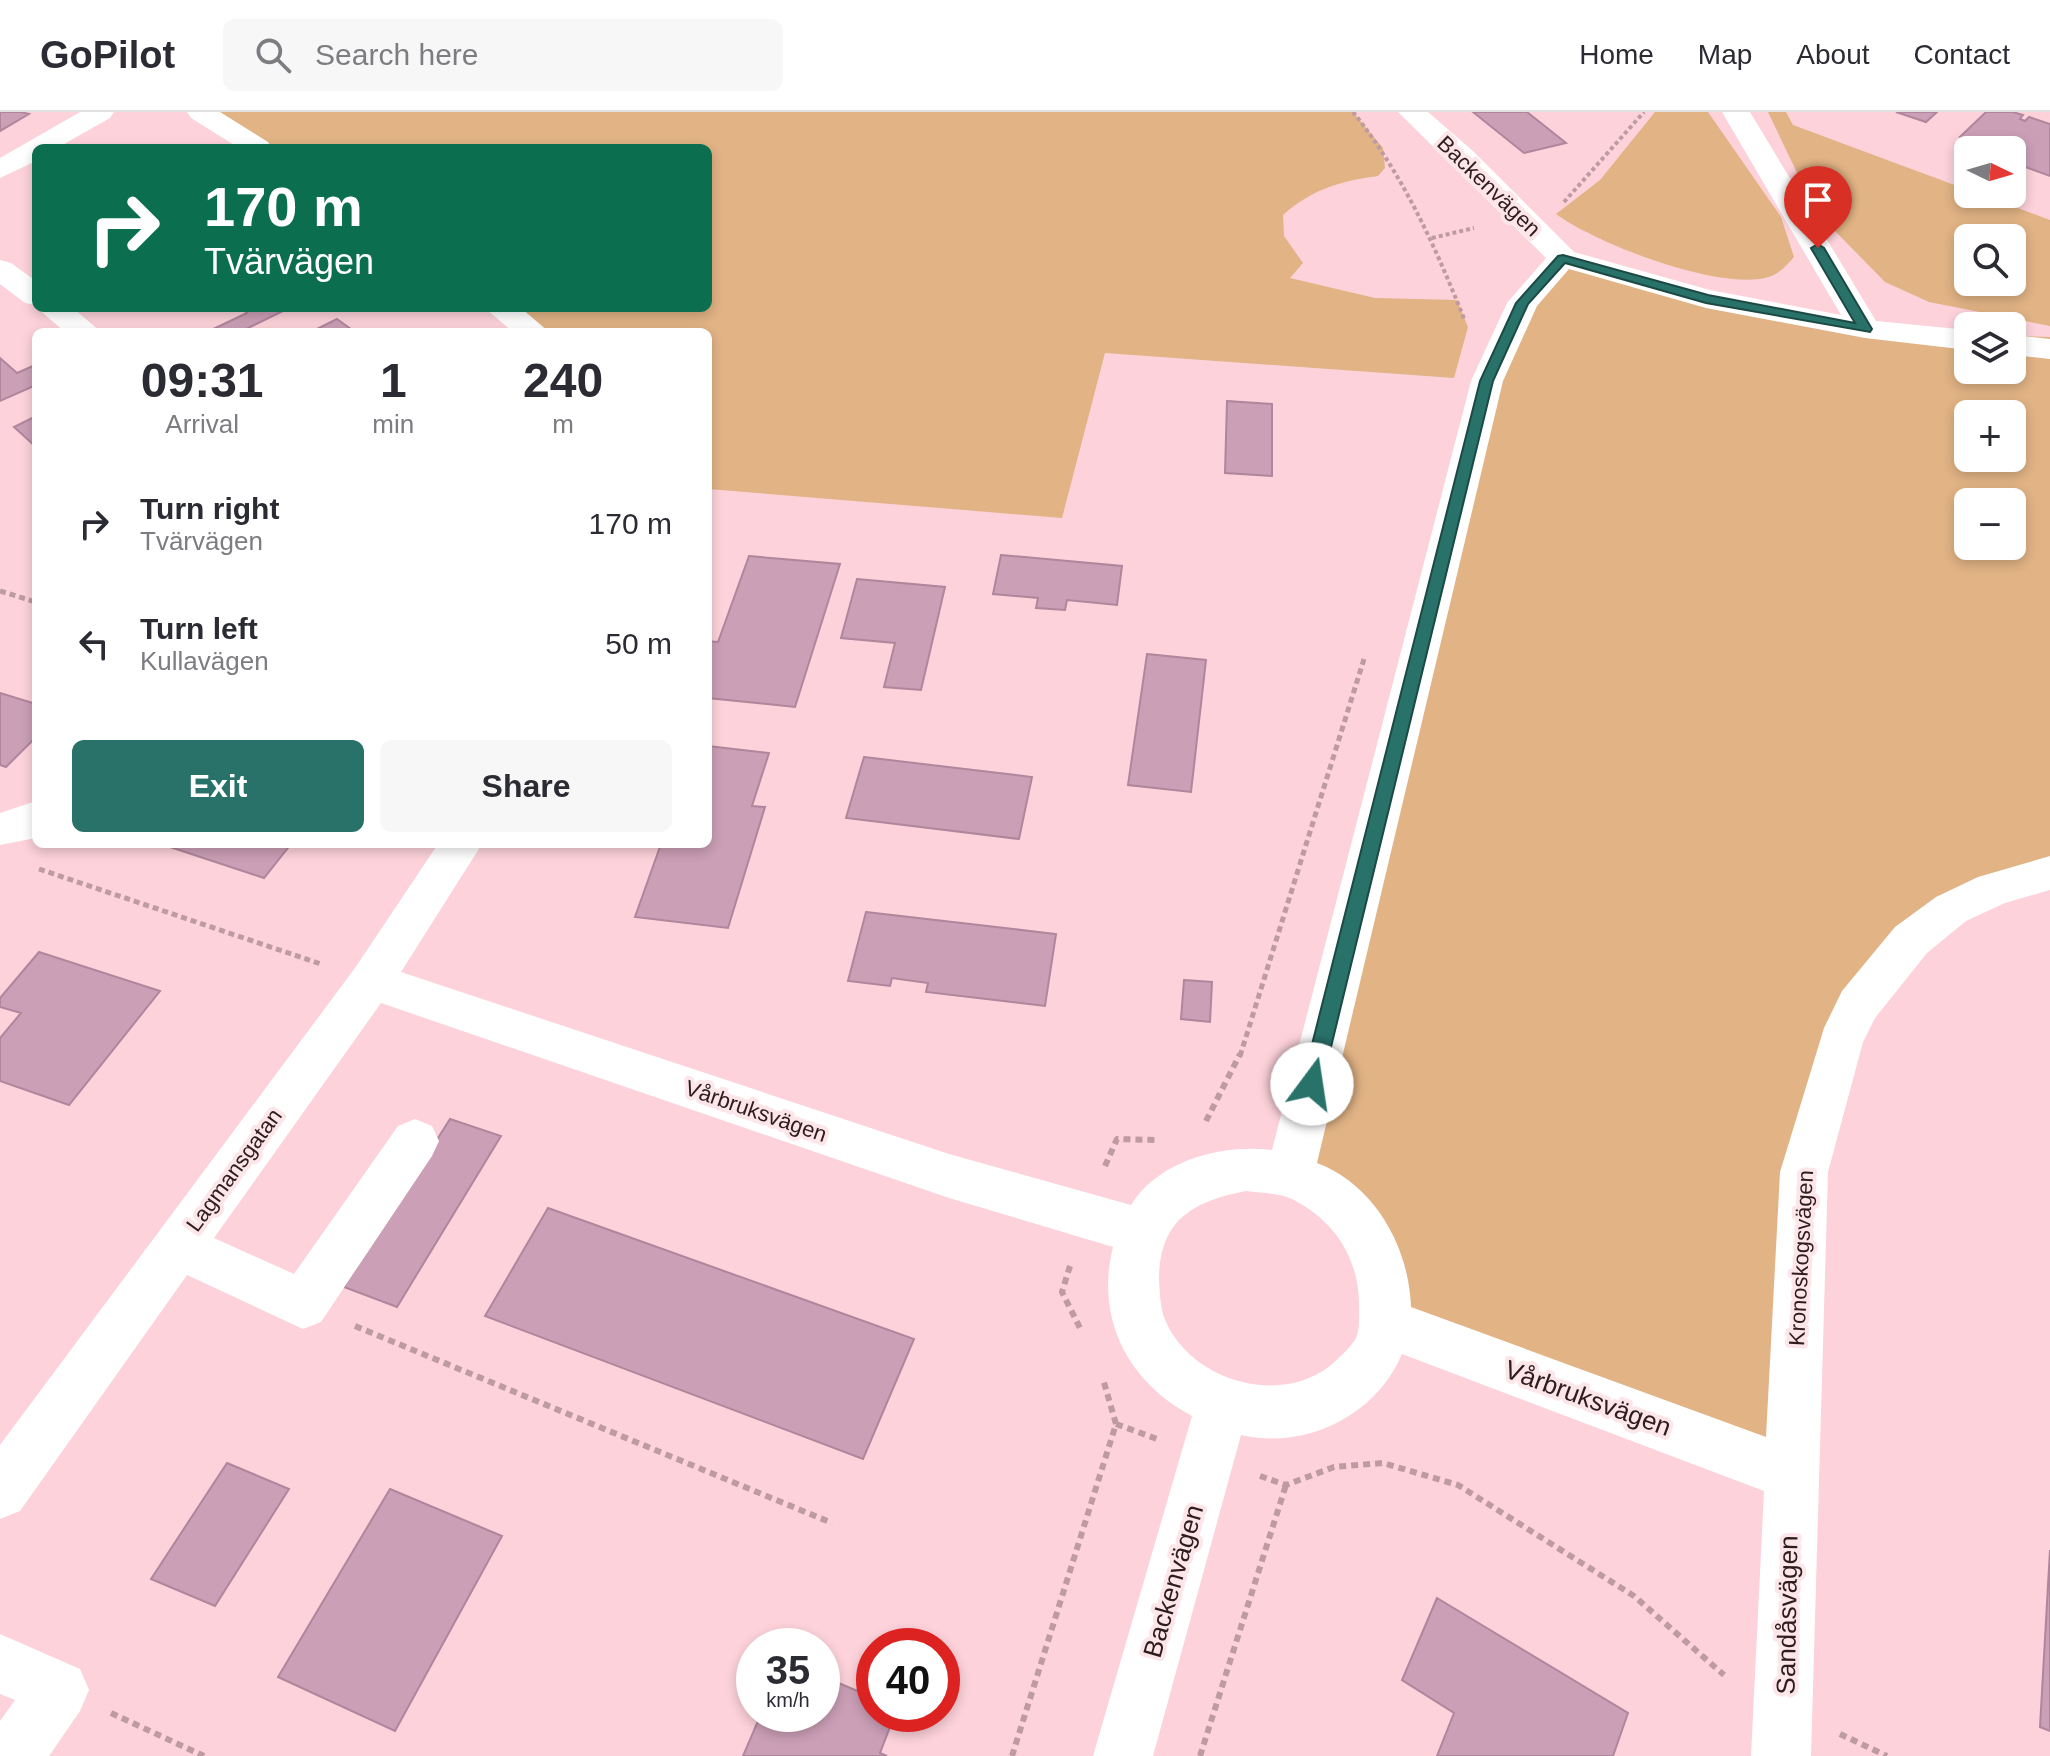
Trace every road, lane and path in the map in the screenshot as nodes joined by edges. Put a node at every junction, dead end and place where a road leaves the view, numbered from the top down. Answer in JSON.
{"nodes":[{"id":1,"x":100,"y":112,"type":"edge"},
{"id":2,"x":201,"y":112,"type":"edge"},
{"id":3,"x":1353,"y":112,"type":"edge"},
{"id":4,"x":1412,"y":112,"type":"edge"},
{"id":5,"x":1736,"y":112,"type":"edge"},
{"id":6,"x":44,"y":144,"type":"edge"},
{"id":7,"x":252,"y":144,"type":"edge"},
{"id":8,"x":32,"y":151,"type":"edge"},
{"id":9,"x":0,"y":170,"type":"edge"},
{"id":10,"x":1563,"y":258,"type":"junction"},
{"id":11,"x":0,"y":269,"type":"edge"},
{"id":12,"x":32,"y":293,"type":"edge"},
{"id":13,"x":58,"y":312,"type":"edge"},
{"id":14,"x":506,"y":312,"type":"edge"},
{"id":15,"x":1468,"y":327,"type":"dead end"},
{"id":16,"x":80,"y":328,"type":"edge"},
{"id":17,"x":528,"y":328,"type":"edge"},
{"id":18,"x":1865,"y":329,"type":"junction"},
{"id":19,"x":1954,"y":339,"type":"edge"},
{"id":20,"x":2026,"y":346,"type":"edge"},
{"id":21,"x":2050,"y":349,"type":"edge"},
{"id":22,"x":0,"y":591,"type":"edge"},
{"id":23,"x":32,"y":601,"type":"edge"},
{"id":24,"x":1367,"y":649,"type":"dead end"},
{"id":25,"x":32,"y":820,"type":"edge"},
{"id":26,"x":0,"y":829,"type":"edge"},
{"id":27,"x":458,"y":848,"type":"edge"},
{"id":28,"x":30,"y":866,"type":"dead end"},
{"id":29,"x":2050,"y":873,"type":"edge"},
{"id":30,"x":371,"y":981,"type":"junction"},
{"id":31,"x":1198,"y":1125,"type":"dead end"},
{"id":32,"x":415,"y":1141,"type":"dead end"},
{"id":33,"x":1163,"y":1141,"type":"dead end"},
{"id":34,"x":1290,"y":1175,"type":"junction"},
{"id":35,"x":1085,"y":1217,"type":"junction"},
{"id":36,"x":1143,"y":1232,"type":"junction"},
{"id":37,"x":178,"y":1246,"type":"junction"},
{"id":38,"x":303,"y":1304,"type":"junction"},
{"id":39,"x":1386,"y":1323,"type":"junction"},
{"id":40,"x":1215,"y":1431,"type":"junction"},
{"id":41,"x":1790,"y":1473,"type":"junction"},
{"id":42,"x":1286,"y":1485,"type":"junction"},
{"id":43,"x":0,"y":1491,"type":"edge"},
{"id":44,"x":832,"y":1523,"type":"dead end"},
{"id":45,"x":0,"y":1663,"type":"edge"},
{"id":46,"x":59,"y":1690,"type":"junction"},
{"id":47,"x":1783,"y":1731,"type":"edge"},
{"id":48,"x":12,"y":1756,"type":"edge"},
{"id":49,"x":204,"y":1756,"type":"edge"},
{"id":50,"x":1012,"y":1756,"type":"edge"},
{"id":51,"x":1123,"y":1756,"type":"edge"},
{"id":52,"x":1200,"y":1756,"type":"edge"},
{"id":53,"x":1887,"y":1756,"type":"edge"}],
"edges":[{"from":1,"to":6,"type":"street"},
{"from":2,"to":7,"type":"street"},
{"from":3,"to":15,"type":"path"},
{"from":4,"to":10,"type":"street","name":"Backenvägen"},
{"from":5,"to":18,"type":"street"},
{"from":8,"to":9,"type":"street"},
{"from":10,"to":18,"type":"street"},
{"from":10,"to":34,"type":"street"},
{"from":11,"to":12,"type":"street"},
{"from":13,"to":16,"type":"street"},
{"from":14,"to":17,"type":"street"},
{"from":18,"to":19,"type":"street"},
{"from":20,"to":21,"type":"street"},
{"from":22,"to":23,"type":"path"},
{"from":24,"to":31,"type":"path"},
{"from":25,"to":26,"type":"street"},
{"from":27,"to":30,"type":"street","name":"Lagmansgatan"},
{"from":28,"to":30,"type":"path"},
{"from":29,"to":41,"type":"street","name":"Kronoskogsvägen"},
{"from":30,"to":35,"type":"street","name":"Vårbruksvägen"},
{"from":30,"to":37,"type":"street","name":"Lagmansgatan"},
{"from":32,"to":38,"type":"street"},
{"from":33,"to":35,"type":"path"},
{"from":34,"to":36,"type":"street"},
{"from":34,"to":39,"type":"street"},
{"from":35,"to":36,"type":"street","name":"Vårbruksvägen"},
{"from":36,"to":40,"type":"street"},
{"from":37,"to":38,"type":"street"},
{"from":37,"to":43,"type":"street","name":"Lagmansgatan"},
{"from":38,"to":44,"type":"path"},
{"from":39,"to":40,"type":"street"},
{"from":39,"to":41,"type":"street","name":"Vårbruksvägen"},
{"from":40,"to":42,"type":"path"},
{"from":40,"to":50,"type":"path"},
{"from":40,"to":51,"type":"street","name":"Backenvägen"},
{"from":41,"to":47,"type":"street","name":"Sandåsvägen"},
{"from":42,"to":47,"type":"path"},
{"from":42,"to":52,"type":"path"},
{"from":45,"to":46,"type":"street"},
{"from":46,"to":48,"type":"street"},
{"from":46,"to":49,"type":"path"},
{"from":47,"to":53,"type":"path"}]}
